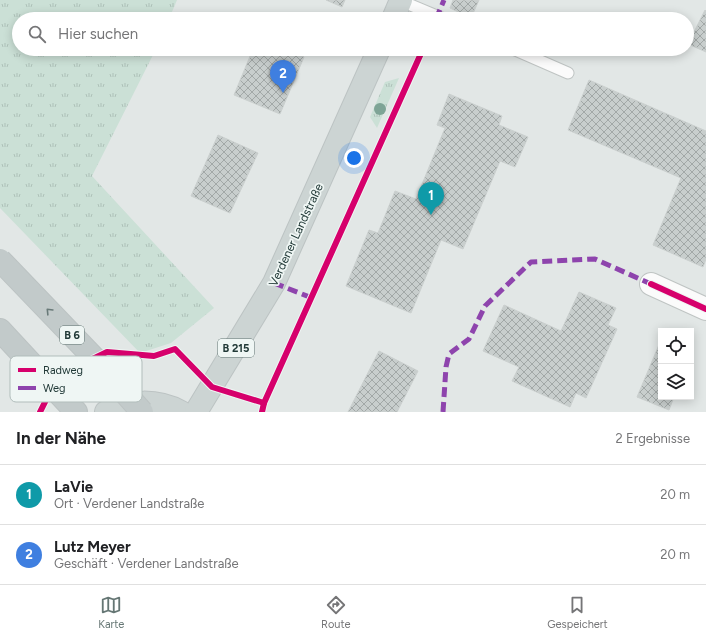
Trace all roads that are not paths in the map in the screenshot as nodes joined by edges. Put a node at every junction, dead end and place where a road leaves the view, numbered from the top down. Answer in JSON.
{"nodes":[{"id":1,"x":398,"y":7,"type":"edge"},
{"id":2,"x":417,"y":12,"type":"edge"},
{"id":3,"x":377,"y":56,"type":"edge"},
{"id":4,"x":529,"y":56,"type":"edge"},
{"id":5,"x":568,"y":73,"type":"dead end"},
{"id":6,"x":0,"y":260,"type":"edge"},
{"id":7,"x":651,"y":284,"type":"dead end"},
{"id":8,"x":706,"y":309,"type":"edge"},
{"id":9,"x":0,"y":330,"type":"edge"},
{"id":10,"x":24,"y":356,"type":"edge"},
{"id":11,"x":92,"y":356,"type":"edge"},
{"id":12,"x":142,"y":401,"type":"edge"},
{"id":13,"x":67,"y":402,"type":"edge"},
{"id":14,"x":133,"y":402,"type":"edge"},
{"id":15,"x":139,"y":402,"type":"edge"},
{"id":16,"x":76,"y":412,"type":"edge"},
{"id":17,"x":106,"y":412,"type":"edge"},
{"id":18,"x":142,"y":412,"type":"edge"},
{"id":19,"x":181,"y":412,"type":"edge"},
{"id":20,"x":196,"y":412,"type":"edge"}],
"edges":[{"from":1,"to":2,"type":"lane"},
{"from":3,"to":20,"type":"main road","name":"Verdener Landstraße","number":"B 215"},
{"from":4,"to":5,"type":"lane"},
{"from":11,"to":6,"type":"highway","number":"B 6","one_way":true,"bridge":true},
{"from":7,"to":8,"type":"street"},
{"from":9,"to":10,"type":"highway"},
{"from":12,"to":19,"type":"main road"},
{"from":13,"to":16,"type":"highway"},
{"from":18,"to":14,"type":"highway","number":"B 6","one_way":true,"bridge":true},
{"from":15,"to":17,"type":"main road"}]}
